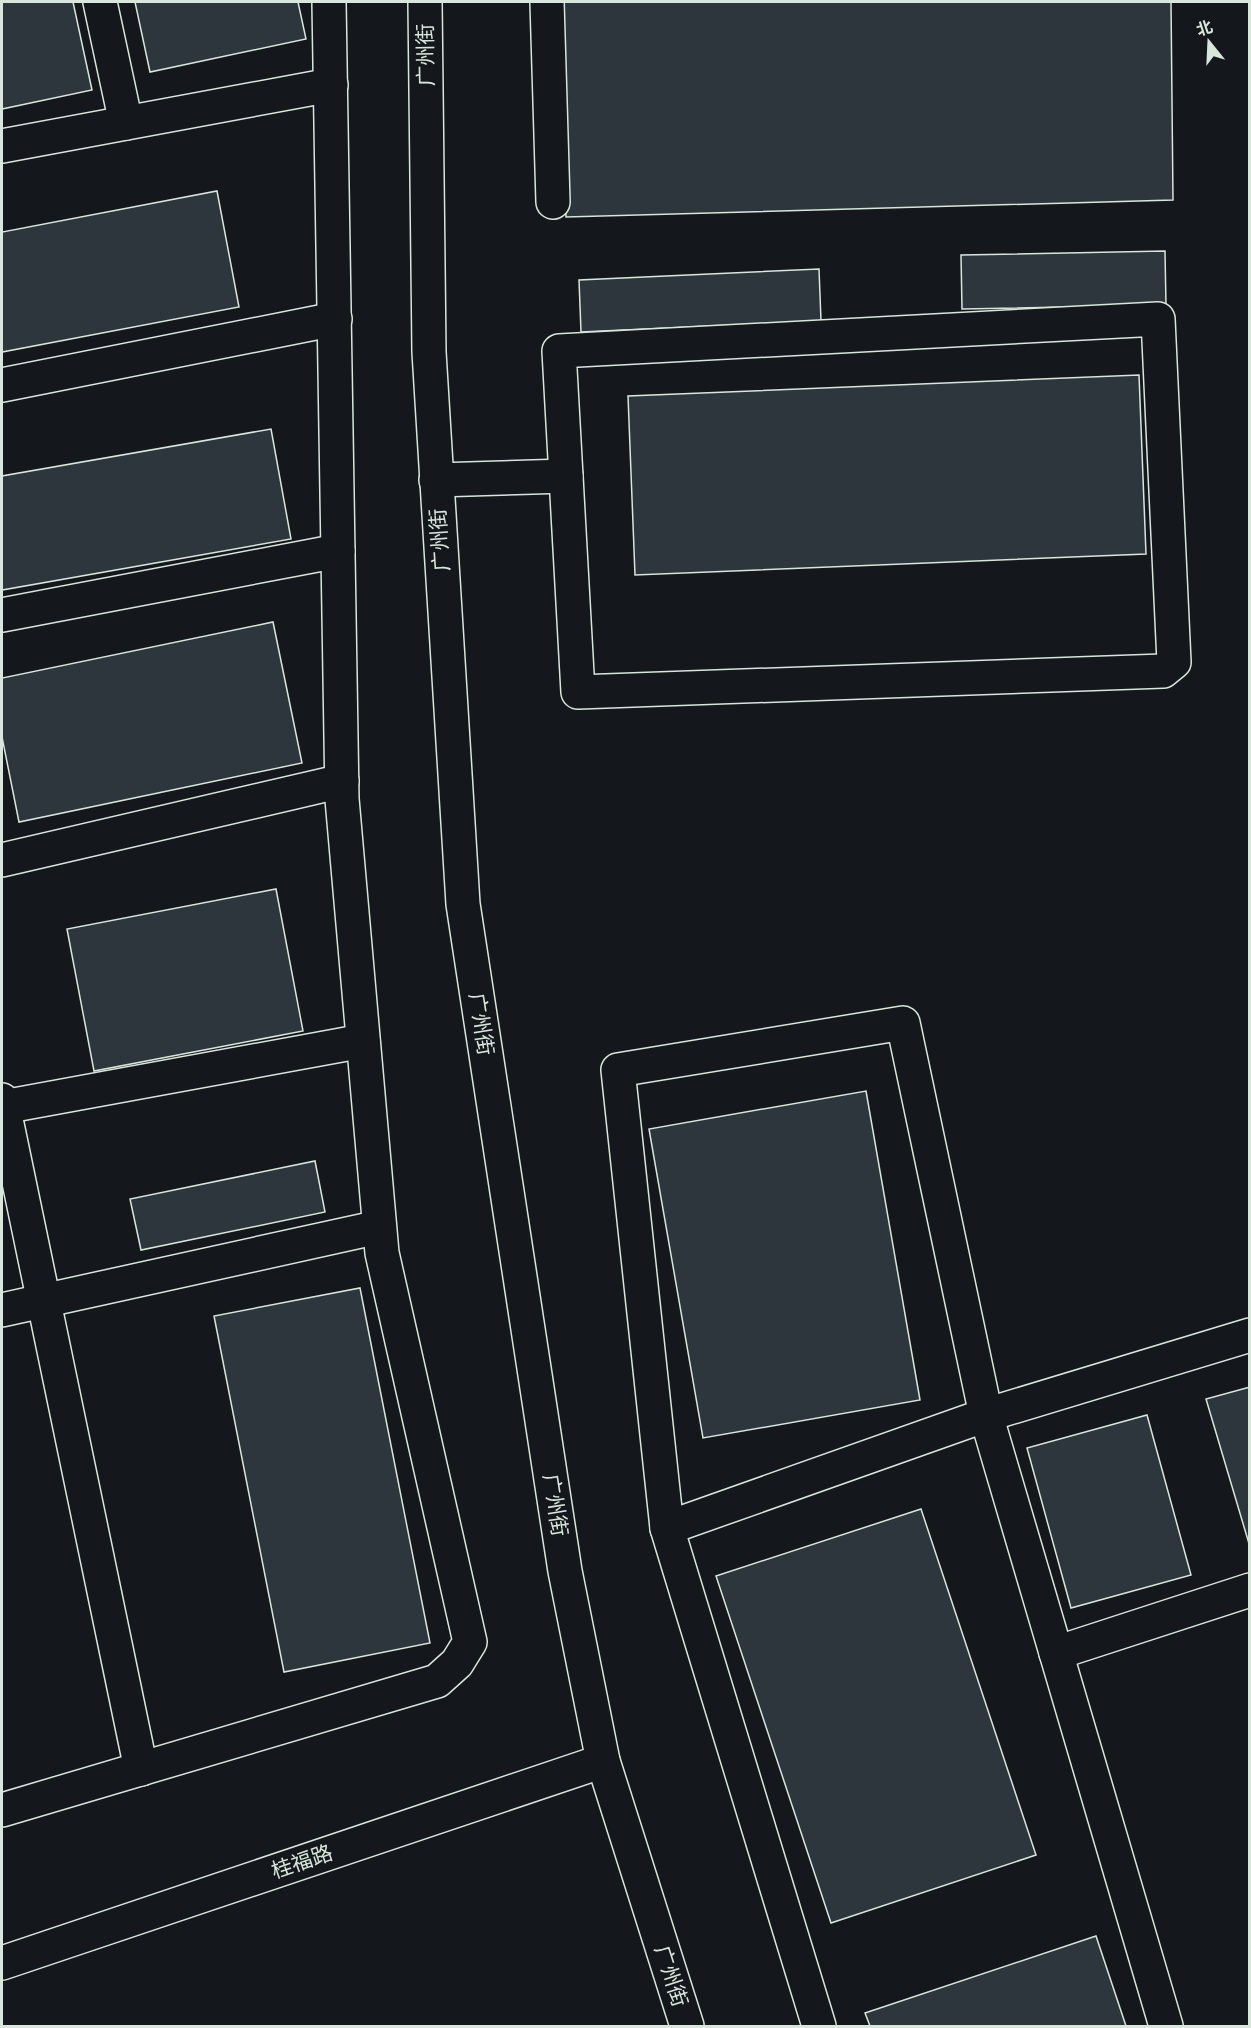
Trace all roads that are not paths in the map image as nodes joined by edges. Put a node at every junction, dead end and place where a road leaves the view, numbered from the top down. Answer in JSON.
{"nodes":[{"id":1,"x":100,"y":2,"type":"edge"},
{"id":2,"x":330,"y":2,"type":"edge"},
{"id":3,"x":426,"y":2,"type":"edge"},
{"id":4,"x":547,"y":2,"type":"edge"},
{"id":5,"x":331,"y":85,"type":"junction"},
{"id":6,"x":126,"y":123,"type":"junction"},
{"id":7,"x":2,"y":146,"type":"edge"},
{"id":8,"x":553,"y":202,"type":"dead end"},
{"id":9,"x":334,"y":319,"type":"junction"},
{"id":10,"x":2,"y":385,"type":"edge"},
{"id":11,"x":566,"y":476,"type":"junction"},
{"id":12,"x":436,"y":480,"type":"junction"},
{"id":13,"x":338,"y":551,"type":"junction"},
{"id":14,"x":2,"y":615,"type":"edge"},
{"id":15,"x":342,"y":781,"type":"junction"},
{"id":16,"x":2,"y":860,"type":"edge"},
{"id":17,"x":363,"y":1041,"type":"junction"},
{"id":18,"x":2,"y":1104,"type":"edge"},
{"id":19,"x":380,"y":1227,"type":"junction"},
{"id":20,"x":43,"y":1300,"type":"junction"},
{"id":21,"x":2,"y":1310,"type":"edge"},
{"id":22,"x":1250,"y":1335,"type":"edge"},
{"id":23,"x":986,"y":1415,"type":"junction"},
{"id":24,"x":667,"y":1528,"type":"junction"},
{"id":25,"x":1250,"y":1590,"type":"edge"},
{"id":26,"x":1056,"y":1653,"type":"junction"},
{"id":27,"x":603,"y":1761,"type":"junction"},
{"id":28,"x":141,"y":1769,"type":"junction"},
{"id":29,"x":2,"y":1810,"type":"edge"},
{"id":30,"x":2,"y":1963,"type":"edge"},
{"id":31,"x":687,"y":2026,"type":"edge"},
{"id":32,"x":819,"y":2026,"type":"edge"},
{"id":33,"x":1166,"y":2026,"type":"edge"}],
"edges":[{"from":1,"to":6,"type":"street"},
{"from":2,"to":5,"type":"street"},
{"from":3,"to":12,"type":"street","name":"广州街"},
{"from":4,"to":8,"type":"street"},
{"from":5,"to":6,"type":"street"},
{"from":5,"to":9,"type":"street"},
{"from":6,"to":7,"type":"street"},
{"from":9,"to":10,"type":"street"},
{"from":9,"to":13,"type":"street"},
{"from":11,"to":11,"type":"street"},
{"from":11,"to":12,"type":"street"},
{"from":12,"to":27,"type":"street","name":"广州街"},
{"from":13,"to":14,"type":"street"},
{"from":13,"to":15,"type":"street"},
{"from":15,"to":16,"type":"street"},
{"from":15,"to":17,"type":"street"},
{"from":17,"to":18,"type":"street"},
{"from":17,"to":19,"type":"street"},
{"from":18,"to":20,"type":"street"},
{"from":19,"to":20,"type":"street"},
{"from":19,"to":28,"type":"street"},
{"from":20,"to":21,"type":"street"},
{"from":20,"to":28,"type":"street"},
{"from":22,"to":23,"type":"street"},
{"from":23,"to":24,"type":"street"},
{"from":23,"to":24,"type":"street"},
{"from":23,"to":26,"type":"street"},
{"from":24,"to":32,"type":"street"},
{"from":25,"to":26,"type":"street"},
{"from":26,"to":33,"type":"street"},
{"from":27,"to":30,"type":"street","name":"桂福路"},
{"from":27,"to":31,"type":"street","name":"广州街"},
{"from":28,"to":29,"type":"street"}]}
